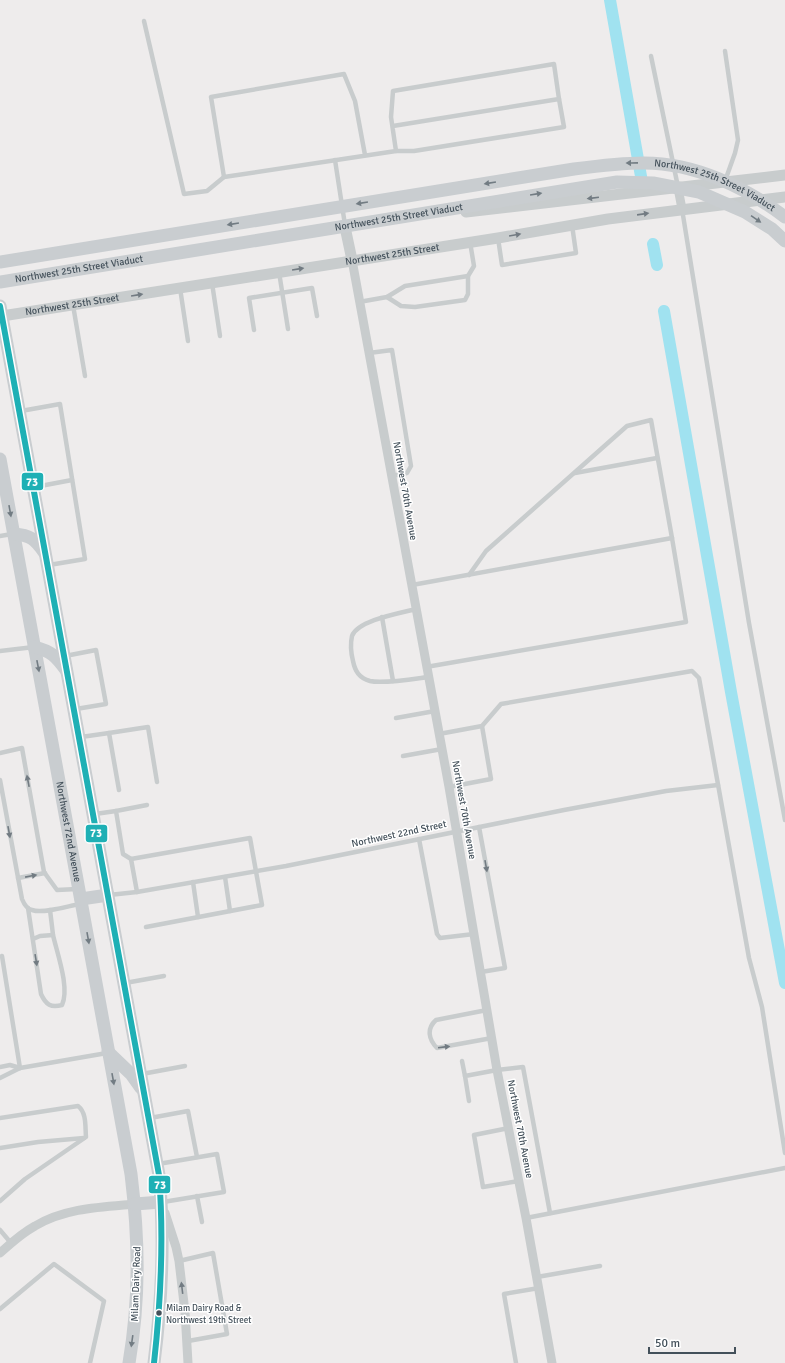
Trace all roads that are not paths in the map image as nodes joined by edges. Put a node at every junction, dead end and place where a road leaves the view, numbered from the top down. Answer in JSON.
{"nodes":[{"id":1,"x":144,"y":21,"type":"dead end"},
{"id":2,"x":725,"y":51,"type":"dead end"},
{"id":3,"x":651,"y":56,"type":"dead end"},
{"id":4,"x":559,"y":99,"type":"junction"},
{"id":5,"x":393,"y":126,"type":"junction"},
{"id":6,"x":396,"y":151,"type":"junction"},
{"id":7,"x":365,"y":156,"type":"junction"},
{"id":8,"x":335,"y":160,"type":"junction"},
{"id":9,"x":785,"y":175,"type":"edge"},
{"id":10,"x":224,"y":177,"type":"junction"},
{"id":11,"x":724,"y":182,"type":"junction"},
{"id":12,"x":678,"y":188,"type":"junction"},
{"id":13,"x":785,"y":197,"type":"edge"},
{"id":14,"x":682,"y":209,"type":"junction"},
{"id":15,"x":785,"y":217,"type":"edge"},
{"id":16,"x":572,"y":225,"type":"junction"},
{"id":17,"x":345,"y":227,"type":"junction"},
{"id":18,"x":498,"y":238,"type":"junction"},
{"id":19,"x":785,"y":241,"type":"edge"},
{"id":20,"x":470,"y":242,"type":"junction"},
{"id":21,"x":352,"y":260,"type":"junction"},
{"id":22,"x":0,"y":262,"type":"edge"},
{"id":23,"x":280,"y":272,"type":"junction"},
{"id":24,"x":0,"y":276,"type":"edge"},
{"id":25,"x":468,"y":276,"type":"junction"},
{"id":26,"x":0,"y":282,"type":"edge"},
{"id":27,"x":212,"y":283,"type":"junction"},
{"id":28,"x":180,"y":288,"type":"junction"},
{"id":29,"x":282,"y":293,"type":"junction"},
{"id":30,"x":387,"y":297,"type":"junction"},
{"id":31,"x":359,"y":302,"type":"junction"},
{"id":32,"x":73,"y":305,"type":"junction"},
{"id":33,"x":1,"y":313,"type":"edge"},
{"id":34,"x":317,"y":316,"type":"dead end"},
{"id":35,"x":288,"y":329,"type":"dead end"},
{"id":36,"x":254,"y":330,"type":"dead end"},
{"id":37,"x":220,"y":336,"type":"dead end"},
{"id":38,"x":188,"y":341,"type":"dead end"},
{"id":39,"x":369,"y":353,"type":"junction"},
{"id":40,"x":85,"y":376,"type":"dead end"},
{"id":41,"x":20,"y":411,"type":"junction"},
{"id":42,"x":657,"y":458,"type":"junction"},
{"id":43,"x":0,"y":459,"type":"edge"},
{"id":44,"x":574,"y":474,"type":"junction"},
{"id":45,"x":391,"y":476,"type":"junction"},
{"id":46,"x":72,"y":480,"type":"junction"},
{"id":47,"x":34,"y":488,"type":"junction"},
{"id":48,"x":14,"y":534,"type":"junction"},
{"id":49,"x":0,"y":536,"type":"edge"},
{"id":50,"x":672,"y":538,"type":"junction"},
{"id":51,"x":47,"y":559,"type":"junction"},
{"id":52,"x":469,"y":575,"type":"junction"},
{"id":53,"x":412,"y":585,"type":"junction"},
{"id":54,"x":416,"y":609,"type":"junction"},
{"id":55,"x":382,"y":617,"type":"junction"},
{"id":56,"x":34,"y":647,"type":"junction"},
{"id":57,"x":0,"y":652,"type":"edge"},
{"id":58,"x":65,"y":656,"type":"junction"},
{"id":59,"x":426,"y":667,"type":"junction"},
{"id":60,"x":68,"y":673,"type":"junction"},
{"id":61,"x":428,"y":678,"type":"junction"},
{"id":62,"x":393,"y":680,"type":"junction"},
{"id":63,"x":74,"y":710,"type":"junction"},
{"id":64,"x":435,"y":711,"type":"junction"},
{"id":65,"x":396,"y":718,"type":"dead end"},
{"id":66,"x":482,"y":726,"type":"junction"},
{"id":67,"x":109,"y":733,"type":"junction"},
{"id":68,"x":439,"y":734,"type":"junction"},
{"id":69,"x":79,"y":737,"type":"junction"},
{"id":70,"x":442,"y":749,"type":"junction"},
{"id":71,"x":0,"y":753,"type":"edge"},
{"id":72,"x":403,"y":756,"type":"dead end"},
{"id":73,"x":0,"y":780,"type":"edge"},
{"id":74,"x":157,"y":782,"type":"dead end"},
{"id":75,"x":718,"y":785,"type":"junction"},
{"id":76,"x":449,"y":787,"type":"junction"},
{"id":77,"x":119,"y":790,"type":"dead end"},
{"id":78,"x":147,"y":805,"type":"dead end"},
{"id":79,"x":116,"y":810,"type":"junction"},
{"id":80,"x":93,"y":814,"type":"junction"},
{"id":81,"x":785,"y":820,"type":"edge"},
{"id":82,"x":480,"y":827,"type":"junction"},
{"id":83,"x":456,"y":831,"type":"junction"},
{"id":84,"x":419,"y":839,"type":"junction"},
{"id":85,"x":131,"y":859,"type":"junction"},
{"id":86,"x":255,"y":872,"type":"junction"},
{"id":87,"x":45,"y":873,"type":"junction"},
{"id":88,"x":225,"y":877,"type":"junction"},
{"id":89,"x":18,"y":878,"type":"junction"},
{"id":90,"x":193,"y":882,"type":"junction"},
{"id":91,"x":137,"y":892,"type":"junction"},
{"id":92,"x":108,"y":895,"type":"junction"},
{"id":93,"x":81,"y":897,"type":"junction"},
{"id":94,"x":28,"y":908,"type":"junction"},
{"id":95,"x":50,"y":910,"type":"junction"},
{"id":96,"x":230,"y":911,"type":"junction"},
{"id":97,"x":198,"y":917,"type":"junction"},
{"id":98,"x":146,"y":927,"type":"dead end"},
{"id":99,"x":474,"y":934,"type":"junction"},
{"id":100,"x":53,"y":935,"type":"junction"},
{"id":101,"x":33,"y":939,"type":"junction"},
{"id":102,"x":2,"y":956,"type":"dead end"},
{"id":103,"x":481,"y":972,"type":"junction"},
{"id":104,"x":164,"y":976,"type":"dead end"},
{"id":105,"x":123,"y":983,"type":"junction"},
{"id":106,"x":488,"y":1010,"type":"junction"},
{"id":107,"x":492,"y":1038,"type":"junction"},
{"id":108,"x":108,"y":1052,"type":"junction"},
{"id":109,"x":462,"y":1060,"type":"dead end"},
{"id":110,"x":0,"y":1066,"type":"edge"},
{"id":111,"x":185,"y":1066,"type":"dead end"},
{"id":112,"x":20,"y":1068,"type":"junction"},
{"id":113,"x":497,"y":1070,"type":"junction"},
{"id":114,"x":140,"y":1074,"type":"junction"},
{"id":115,"x":465,"y":1076,"type":"junction"},
{"id":116,"x":0,"y":1078,"type":"edge"},
{"id":117,"x":144,"y":1093,"type":"junction"},
{"id":118,"x":469,"y":1101,"type":"dead end"},
{"id":119,"x":0,"y":1118,"type":"edge"},
{"id":120,"x":149,"y":1118,"type":"junction"},
{"id":121,"x":509,"y":1128,"type":"junction"},
{"id":122,"x":86,"y":1137,"type":"junction"},
{"id":123,"x":0,"y":1148,"type":"edge"},
{"id":124,"x":785,"y":1153,"type":"edge"},
{"id":125,"x":196,"y":1158,"type":"junction"},
{"id":126,"x":157,"y":1164,"type":"junction"},
{"id":127,"x":785,"y":1168,"type":"edge"},
{"id":128,"x":519,"y":1180,"type":"junction"},
{"id":129,"x":197,"y":1196,"type":"junction"},
{"id":130,"x":0,"y":1201,"type":"edge"},
{"id":131,"x":161,"y":1202,"type":"junction"},
{"id":132,"x":135,"y":1204,"type":"junction"},
{"id":133,"x":550,"y":1213,"type":"junction"},
{"id":134,"x":526,"y":1218,"type":"junction"},
{"id":135,"x":202,"y":1222,"type":"dead end"},
{"id":136,"x":0,"y":1230,"type":"edge"},
{"id":137,"x":11,"y":1243,"type":"junction"},
{"id":138,"x":0,"y":1253,"type":"edge"},
{"id":139,"x":179,"y":1261,"type":"junction"},
{"id":140,"x":600,"y":1266,"type":"dead end"},
{"id":141,"x":537,"y":1277,"type":"junction"},
{"id":142,"x":539,"y":1288,"type":"junction"},
{"id":143,"x":0,"y":1309,"type":"edge"},
{"id":144,"x":188,"y":1341,"type":"junction"},
{"id":145,"x":90,"y":1363,"type":"edge"},
{"id":146,"x":129,"y":1363,"type":"edge"},
{"id":147,"x":154,"y":1363,"type":"edge"},
{"id":148,"x":188,"y":1363,"type":"edge"},
{"id":149,"x":516,"y":1363,"type":"edge"},
{"id":150,"x":552,"y":1363,"type":"edge"}],
"edges":[{"from":1,"to":10,"type":"lane"},
{"from":2,"to":11,"type":"lane"},
{"from":3,"to":12,"type":"lane"},
{"from":4,"to":5,"type":"lane"},
{"from":4,"to":5,"type":"lane"},
{"from":4,"to":6,"type":"lane"},
{"from":5,"to":6,"type":"lane"},
{"from":6,"to":7,"type":"lane"},
{"from":7,"to":8,"type":"lane"},
{"from":7,"to":10,"type":"lane"},
{"from":8,"to":10,"type":"lane"},
{"from":8,"to":17,"type":"lane"},
{"from":9,"to":11,"type":"street"},
{"from":11,"to":12,"type":"street"},
{"from":12,"to":14,"type":"street"},
{"from":12,"to":17,"type":"street","one_way":true},
{"from":13,"to":14,"type":"street","name":"Northwest 25th Street"},
{"from":16,"to":14,"type":"street","name":"Northwest 25th Street","one_way":true},
{"from":14,"to":81,"type":"lane"},
{"from":15,"to":22,"type":"main road","name":"Northwest 25th Street Viaduct","one_way":true,"bridge":true},
{"from":18,"to":16,"type":"street","name":"Northwest 25th Street","one_way":true},
{"from":16,"to":18,"type":"lane"},
{"from":17,"to":21,"type":"street"},
{"from":17,"to":24,"type":"street"},
{"from":18,"to":20,"type":"street","name":"Northwest 25th Street"},
{"from":26,"to":19,"type":"main road","name":"Northwest 25th Street Viaduct","one_way":true,"bridge":true},
{"from":20,"to":21,"type":"street","name":"Northwest 25th Street"},
{"from":20,"to":25,"type":"lane"},
{"from":23,"to":21,"type":"street","name":"Northwest 25th Street","one_way":true},
{"from":21,"to":31,"type":"street","name":"Northwest 70th Avenue"},
{"from":23,"to":27,"type":"street","name":"Northwest 25th Street"},
{"from":23,"to":29,"type":"lane"},
{"from":25,"to":30,"type":"lane"},
{"from":25,"to":30,"type":"lane"},
{"from":27,"to":28,"type":"street","name":"Northwest 25th Street"},
{"from":27,"to":37,"type":"lane"},
{"from":32,"to":28,"type":"street","name":"Northwest 25th Street","one_way":true},
{"from":28,"to":38,"type":"lane"},
{"from":29,"to":34,"type":"lane"},
{"from":29,"to":35,"type":"lane"},
{"from":29,"to":36,"type":"lane"},
{"from":30,"to":31,"type":"lane"},
{"from":31,"to":39,"type":"street","name":"Northwest 70th Avenue"},
{"from":32,"to":33,"type":"street","name":"Northwest 25th Street"},
{"from":32,"to":40,"type":"lane"},
{"from":33,"to":41,"type":"main road"},
{"from":39,"to":45,"type":"street","name":"Northwest 70th Avenue"},
{"from":39,"to":45,"type":"lane"},
{"from":41,"to":46,"type":"lane"},
{"from":41,"to":47,"type":"main road"},
{"from":42,"to":44,"type":"lane"},
{"from":42,"to":44,"type":"lane"},
{"from":42,"to":50,"type":"lane"},
{"from":43,"to":48,"type":"main road","name":"Northwest 72nd Avenue","one_way":true},
{"from":44,"to":52,"type":"lane"},
{"from":45,"to":53,"type":"street","name":"Northwest 70th Avenue"},
{"from":46,"to":47,"type":"lane"},
{"from":46,"to":51,"type":"lane"},
{"from":47,"to":51,"type":"main road"},
{"from":48,"to":49,"type":"lane"},
{"from":48,"to":51,"type":"main road"},
{"from":48,"to":56,"type":"main road","name":"Northwest 72nd Avenue"},
{"from":50,"to":52,"type":"lane"},
{"from":50,"to":59,"type":"lane"},
{"from":51,"to":58,"type":"main road"},
{"from":52,"to":53,"type":"lane"},
{"from":53,"to":54,"type":"street","name":"Northwest 70th Avenue"},
{"from":54,"to":55,"type":"lane"},
{"from":54,"to":59,"type":"street","name":"Northwest 70th Avenue"},
{"from":55,"to":62,"type":"lane"},
{"from":55,"to":62,"type":"lane"},
{"from":56,"to":57,"type":"lane"},
{"from":56,"to":60,"type":"main road"},
{"from":56,"to":93,"type":"main road","name":"Northwest 72nd Avenue","one_way":true},
{"from":58,"to":60,"type":"main road"},
{"from":58,"to":63,"type":"lane"},
{"from":59,"to":61,"type":"street","name":"Northwest 70th Avenue"},
{"from":60,"to":63,"type":"main road"},
{"from":61,"to":62,"type":"lane"},
{"from":61,"to":64,"type":"street","name":"Northwest 70th Avenue"},
{"from":63,"to":69,"type":"main road"},
{"from":64,"to":65,"type":"lane"},
{"from":64,"to":68,"type":"street","name":"Northwest 70th Avenue"},
{"from":66,"to":68,"type":"lane"},
{"from":66,"to":75,"type":"lane"},
{"from":66,"to":76,"type":"lane"},
{"from":67,"to":69,"type":"lane"},
{"from":67,"to":74,"type":"lane"},
{"from":67,"to":77,"type":"lane"},
{"from":68,"to":70,"type":"street","name":"Northwest 70th Avenue"},
{"from":69,"to":80,"type":"main road"},
{"from":70,"to":72,"type":"lane"},
{"from":70,"to":76,"type":"street","name":"Northwest 70th Avenue"},
{"from":87,"to":71,"type":"lane","one_way":true},
{"from":73,"to":89,"type":"lane","one_way":true},
{"from":75,"to":82,"type":"lane","name":"Northwest 22nd Street"},
{"from":75,"to":124,"type":"lane"},
{"from":76,"to":83,"type":"street","name":"Northwest 70th Avenue"},
{"from":78,"to":79,"type":"lane"},
{"from":79,"to":80,"type":"lane"},
{"from":79,"to":85,"type":"lane"},
{"from":80,"to":92,"type":"main road"},
{"from":82,"to":83,"type":"lane","name":"Northwest 22nd Street"},
{"from":82,"to":103,"type":"lane","one_way":true},
{"from":83,"to":84,"type":"lane","name":"Northwest 22nd Street"},
{"from":83,"to":99,"type":"street","name":"Northwest 70th Avenue"},
{"from":84,"to":86,"type":"lane","name":"Northwest 22nd Street"},
{"from":84,"to":99,"type":"lane"},
{"from":85,"to":86,"type":"lane"},
{"from":85,"to":91,"type":"lane"},
{"from":86,"to":88,"type":"lane","name":"Northwest 22nd Street"},
{"from":86,"to":96,"type":"lane"},
{"from":89,"to":87,"type":"lane","one_way":true},
{"from":87,"to":93,"type":"lane"},
{"from":88,"to":90,"type":"lane","name":"Northwest 22nd Street"},
{"from":88,"to":96,"type":"lane"},
{"from":89,"to":94,"type":"lane"},
{"from":90,"to":91,"type":"lane","name":"Northwest 22nd Street"},
{"from":90,"to":97,"type":"lane"},
{"from":91,"to":92,"type":"lane","name":"Northwest 22nd Street"},
{"from":92,"to":93,"type":"main road"},
{"from":92,"to":105,"type":"main road"},
{"from":93,"to":95,"type":"lane"},
{"from":93,"to":108,"type":"main road","name":"Northwest 72nd Avenue","one_way":true},
{"from":94,"to":95,"type":"lane"},
{"from":94,"to":101,"type":"lane"},
{"from":95,"to":100,"type":"lane"},
{"from":96,"to":97,"type":"lane"},
{"from":97,"to":98,"type":"lane"},
{"from":99,"to":103,"type":"street","name":"Northwest 70th Avenue"},
{"from":100,"to":101,"type":"lane"},
{"from":101,"to":100,"type":"lane","one_way":true},
{"from":102,"to":112,"type":"lane"},
{"from":103,"to":106,"type":"street","name":"Northwest 70th Avenue"},
{"from":104,"to":105,"type":"lane"},
{"from":105,"to":114,"type":"main road"},
{"from":106,"to":107,"type":"street","name":"Northwest 70th Avenue"},
{"from":106,"to":107,"type":"lane","one_way":true},
{"from":107,"to":113,"type":"street","name":"Northwest 70th Avenue"},
{"from":108,"to":112,"type":"lane"},
{"from":108,"to":117,"type":"main road"},
{"from":108,"to":132,"type":"main road","name":"Northwest 72nd Avenue","one_way":true},
{"from":109,"to":115,"type":"lane"},
{"from":110,"to":112,"type":"lane"},
{"from":111,"to":114,"type":"lane"},
{"from":112,"to":116,"type":"lane"},
{"from":113,"to":115,"type":"lane"},
{"from":113,"to":121,"type":"street","name":"Northwest 70th Avenue"},
{"from":113,"to":133,"type":"lane"},
{"from":114,"to":117,"type":"main road"},
{"from":115,"to":118,"type":"lane"},
{"from":117,"to":120,"type":"main road"},
{"from":119,"to":122,"type":"lane"},
{"from":120,"to":125,"type":"lane"},
{"from":120,"to":126,"type":"main road"},
{"from":121,"to":128,"type":"street","name":"Northwest 70th Avenue"},
{"from":121,"to":128,"type":"lane"},
{"from":122,"to":123,"type":"lane"},
{"from":122,"to":130,"type":"lane"},
{"from":125,"to":126,"type":"lane"},
{"from":125,"to":129,"type":"lane"},
{"from":126,"to":131,"type":"main road"},
{"from":127,"to":133,"type":"lane"},
{"from":128,"to":134,"type":"street","name":"Northwest 70th Avenue"},
{"from":129,"to":131,"type":"lane"},
{"from":129,"to":135,"type":"lane"},
{"from":131,"to":132,"type":"main road"},
{"from":131,"to":139,"type":"street"},
{"from":131,"to":147,"type":"main road"},
{"from":132,"to":137,"type":"street"},
{"from":132,"to":146,"type":"main road","name":"Milam Dairy Road","one_way":true},
{"from":133,"to":134,"type":"lane"},
{"from":134,"to":141,"type":"street","name":"Northwest 70th Avenue"},
{"from":136,"to":137,"type":"lane"},
{"from":137,"to":138,"type":"street"},
{"from":144,"to":139,"type":"street","one_way":true},
{"from":139,"to":144,"type":"lane"},
{"from":140,"to":141,"type":"lane"},
{"from":141,"to":142,"type":"street","name":"Northwest 70th Avenue"},
{"from":142,"to":149,"type":"lane"},
{"from":142,"to":150,"type":"street","name":"Northwest 70th Avenue"},
{"from":143,"to":145,"type":"lane"},
{"from":144,"to":148,"type":"street"}]}
